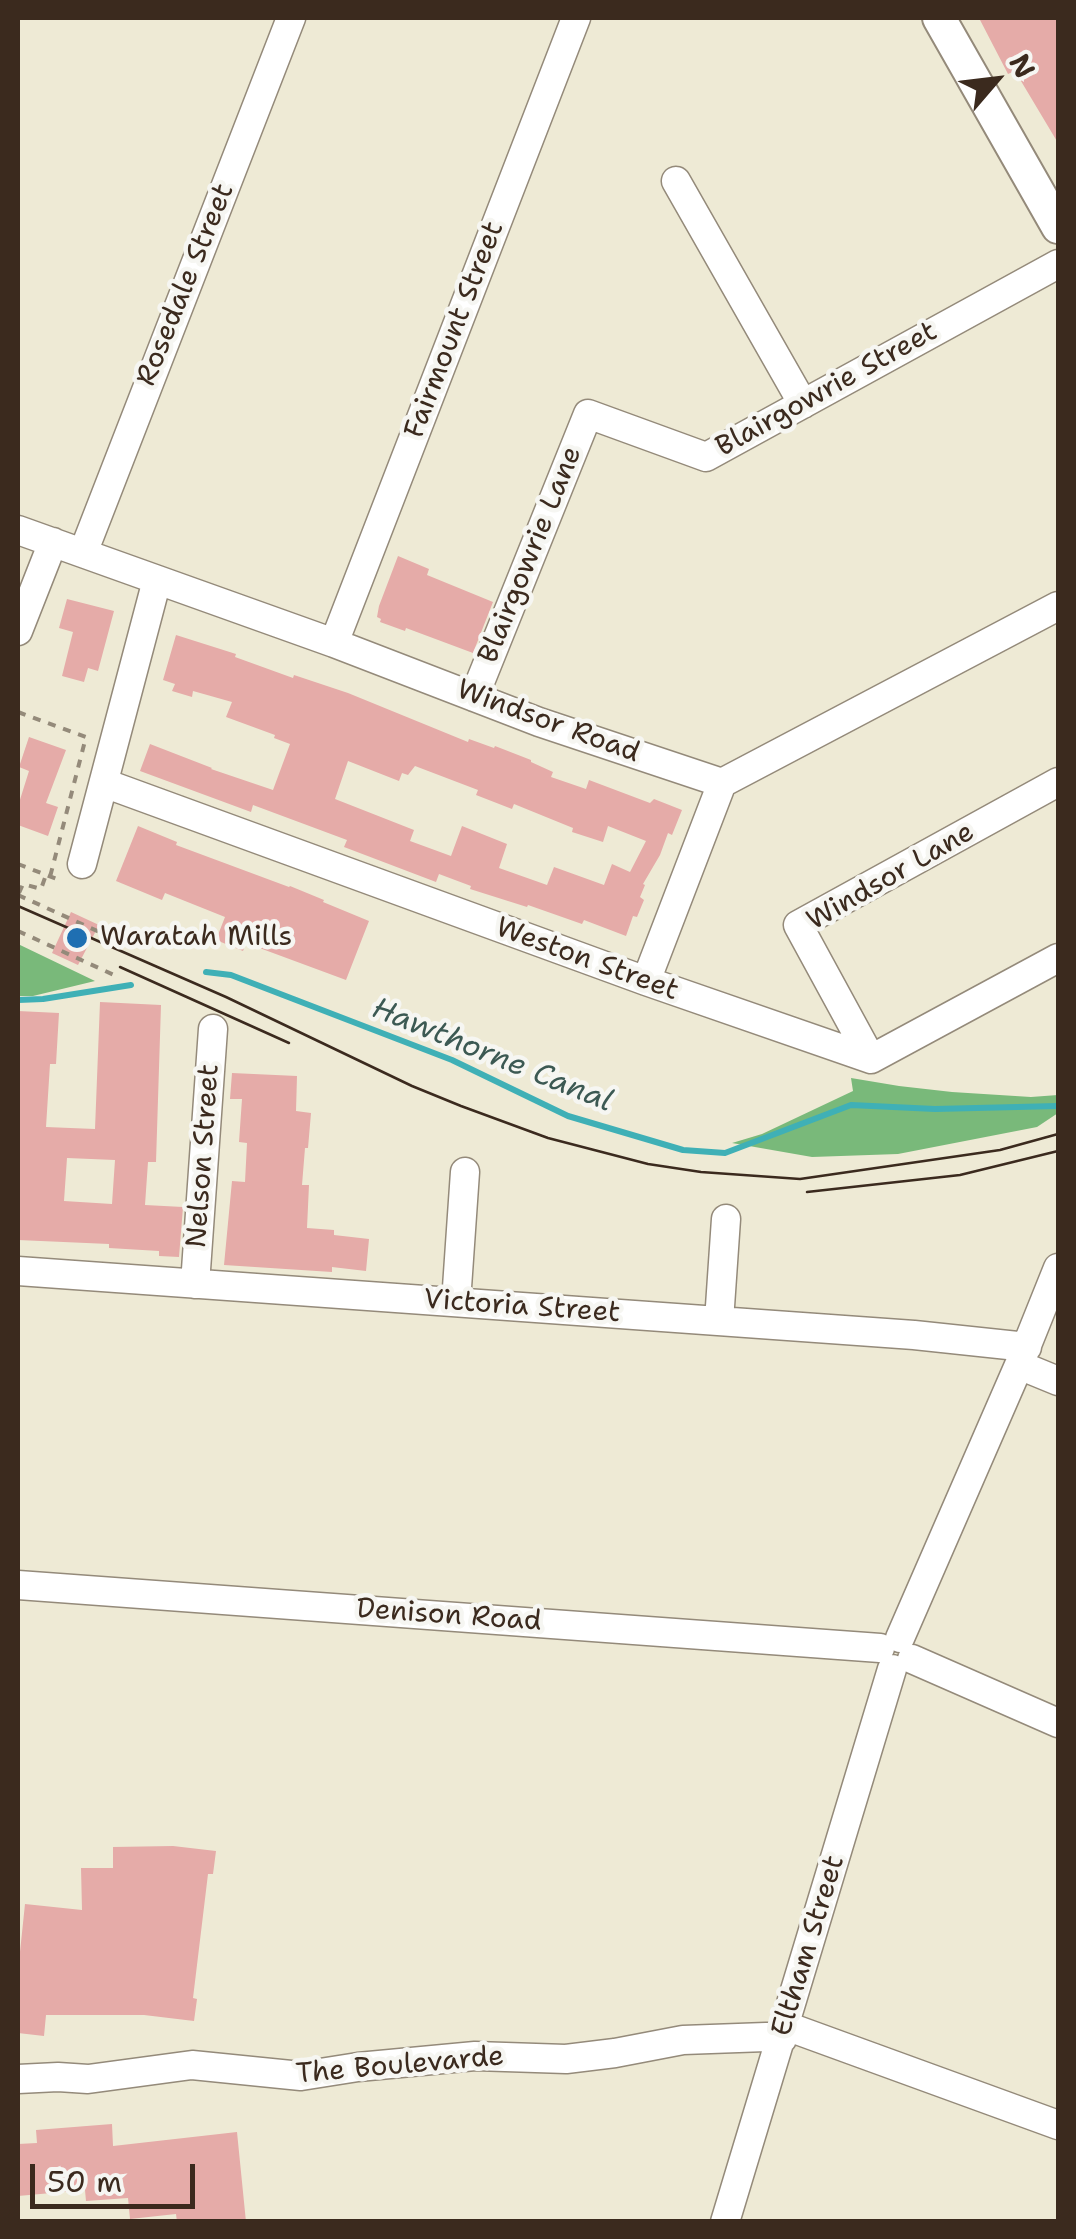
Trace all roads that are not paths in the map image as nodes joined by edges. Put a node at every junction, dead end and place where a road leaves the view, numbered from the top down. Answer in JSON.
{"nodes":[{"id":1,"x":291,"y":18,"type":"edge"},
{"id":2,"x":576,"y":18,"type":"edge"},
{"id":3,"x":938,"y":18,"type":"edge"},
{"id":4,"x":676,"y":182,"type":"dead end"},
{"id":5,"x":1058,"y":228,"type":"edge"},
{"id":6,"x":1058,"y":264,"type":"edge"},
{"id":7,"x":802,"y":404,"type":"junction"},
{"id":8,"x":588,"y":414,"type":"joint"},
{"id":9,"x":18,"y":530,"type":"edge"},
{"id":10,"x":53,"y":542,"type":"junction"},
{"id":11,"x":83,"y":553,"type":"junction"},
{"id":12,"x":157,"y":580,"type":"junction"},
{"id":13,"x":1058,"y":606,"type":"edge"},
{"id":14,"x":18,"y":631,"type":"edge"},
{"id":15,"x":334,"y":643,"type":"junction"},
{"id":16,"x":474,"y":697,"type":"junction"},
{"id":17,"x":1058,"y":782,"type":"edge"},
{"id":18,"x":722,"y":783,"type":"junction"},
{"id":19,"x":104,"y":784,"type":"junction"},
{"id":20,"x":82,"y":864,"type":"dead end"},
{"id":21,"x":1058,"y":958,"type":"edge"},
{"id":22,"x":646,"y":982,"type":"junction"},
{"id":23,"x":213,"y":1029,"type":"dead end"},
{"id":24,"x":871,"y":1059,"type":"junction"},
{"id":25,"x":465,"y":1172,"type":"dead end"},
{"id":26,"x":726,"y":1218,"type":"dead end"},
{"id":27,"x":1058,"y":1268,"type":"edge"},
{"id":28,"x":18,"y":1271,"type":"edge"},
{"id":29,"x":195,"y":1284,"type":"junction"},
{"id":30,"x":456,"y":1302,"type":"junction"},
{"id":31,"x":719,"y":1321,"type":"junction"},
{"id":32,"x":1023,"y":1356,"type":"junction"},
{"id":33,"x":1058,"y":1381,"type":"edge"},
{"id":34,"x":18,"y":1585,"type":"edge"},
{"id":35,"x":896,"y":1654,"type":"junction"},
{"id":36,"x":1058,"y":1723,"type":"edge"},
{"id":37,"x":784,"y":2032,"type":"junction"},
{"id":38,"x":18,"y":2079,"type":"edge"},
{"id":39,"x":1058,"y":2125,"type":"edge"},
{"id":40,"x":725,"y":2222,"type":"edge"}],
"edges":[{"from":1,"to":11,"type":"street","name":"Rosedale Street"},
{"from":2,"to":15,"type":"street","name":"Fairmount Street"},
{"from":3,"to":5,"type":"main road"},
{"from":4,"to":7,"type":"street"},
{"from":6,"to":7,"type":"street","name":"Blairgowrie Street"},
{"from":7,"to":8,"type":"street","name":"Blairgowrie Street"},
{"from":8,"to":16,"type":"street","name":"Blairgowrie Lane"},
{"from":9,"to":10,"type":"street","name":"Windsor Road"},
{"from":10,"to":11,"type":"street","name":"Windsor Road"},
{"from":10,"to":14,"type":"street"},
{"from":11,"to":12,"type":"street","name":"Windsor Road"},
{"from":12,"to":15,"type":"street","name":"Windsor Road"},
{"from":12,"to":19,"type":"street"},
{"from":13,"to":18,"type":"street"},
{"from":15,"to":16,"type":"street","name":"Windsor Road"},
{"from":16,"to":18,"type":"street","name":"Windsor Road"},
{"from":17,"to":24,"type":"street","name":"Windsor Lane"},
{"from":18,"to":22,"type":"street"},
{"from":19,"to":20,"type":"street"},
{"from":19,"to":22,"type":"street","name":"Weston Street"},
{"from":21,"to":24,"type":"street"},
{"from":22,"to":24,"type":"street","name":"Weston Street"},
{"from":23,"to":29,"type":"street","name":"Nelson Street"},
{"from":25,"to":30,"type":"street"},
{"from":26,"to":31,"type":"street"},
{"from":27,"to":32,"type":"street","name":"Eltham Street"},
{"from":28,"to":29,"type":"street","name":"Victoria Street"},
{"from":29,"to":30,"type":"street","name":"Victoria Street"},
{"from":30,"to":31,"type":"street","name":"Victoria Street"},
{"from":31,"to":32,"type":"street","name":"Victoria Street"},
{"from":32,"to":33,"type":"street","name":"Victoria Street"},
{"from":32,"to":35,"type":"street","name":"Eltham Street"},
{"from":34,"to":35,"type":"street","name":"Denison Road"},
{"from":35,"to":36,"type":"street","name":"Denison Road"},
{"from":35,"to":37,"type":"street","name":"Eltham Street"},
{"from":37,"to":38,"type":"street","name":"The Boulevarde"},
{"from":37,"to":39,"type":"street","name":"The Boulevarde"},
{"from":37,"to":40,"type":"street","name":"Eltham Street"}]}
